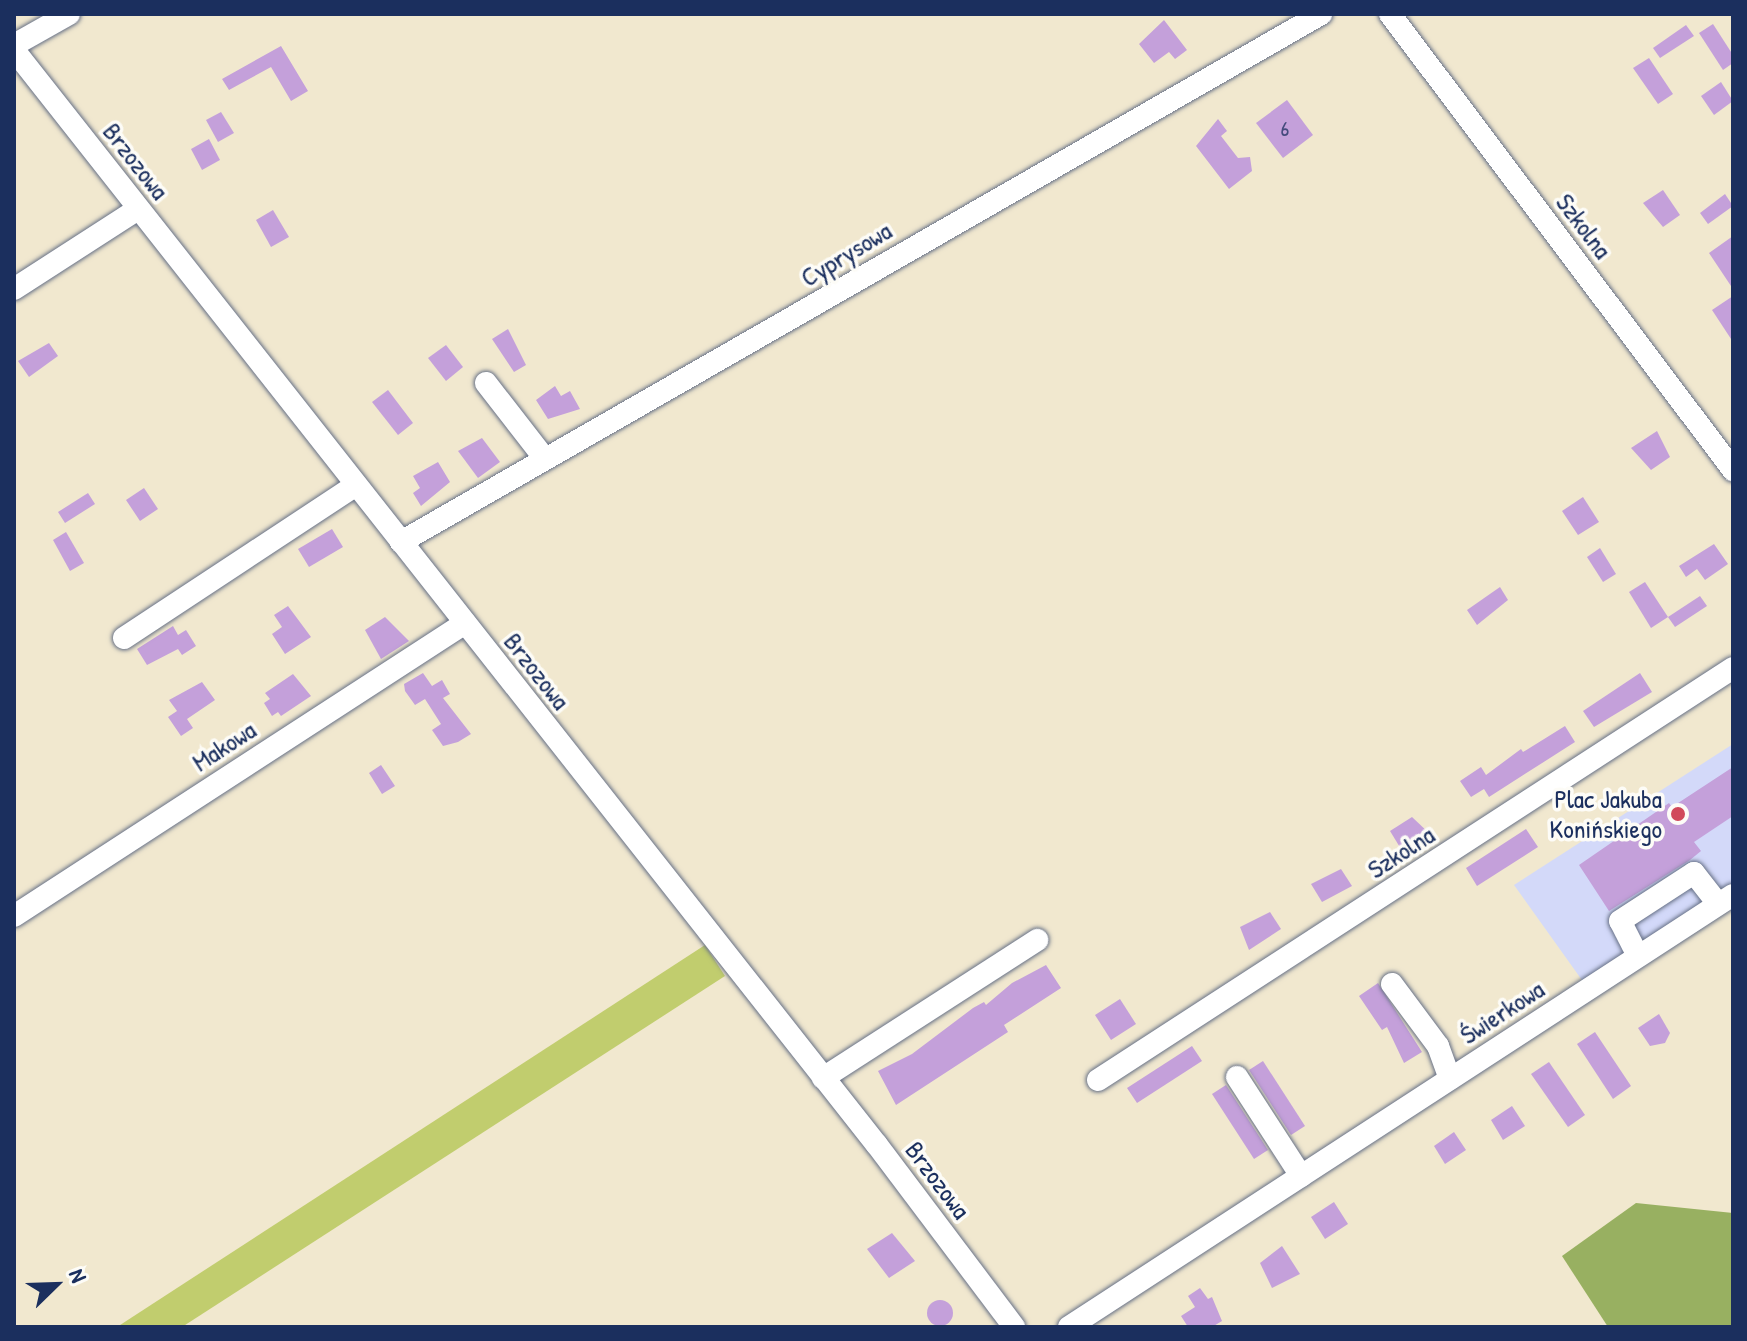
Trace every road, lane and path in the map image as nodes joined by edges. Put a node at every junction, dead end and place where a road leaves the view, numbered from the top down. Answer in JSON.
{"nodes":[{"id":1,"x":69,"y":14,"type":"edge"},
{"id":2,"x":1321,"y":14,"type":"edge"},
{"id":3,"x":1390,"y":14,"type":"edge"},
{"id":4,"x":14,"y":48,"type":"edge"},
{"id":5,"x":138,"y":209,"type":"junction"},
{"id":6,"x":14,"y":289,"type":"edge"},
{"id":7,"x":486,"y":383,"type":"dead end"},
{"id":8,"x":545,"y":459,"type":"junction"},
{"id":9,"x":1733,"y":470,"type":"edge"},
{"id":10,"x":356,"y":485,"type":"junction"},
{"id":11,"x":401,"y":542,"type":"junction"},
{"id":12,"x":465,"y":623,"type":"junction"},
{"id":13,"x":124,"y":638,"type":"dead end"},
{"id":14,"x":1733,"y":668,"type":"edge"},
{"id":15,"x":1726,"y":900,"type":"edge"},
{"id":16,"x":14,"y":916,"type":"edge"},
{"id":17,"x":1037,"y":940,"type":"dead end"},
{"id":18,"x":1638,"y":956,"type":"junction"},
{"id":19,"x":1392,"y":984,"type":"dead end"},
{"id":20,"x":1237,"y":1077,"type":"dead end"},
{"id":21,"x":823,"y":1078,"type":"junction"},
{"id":22,"x":1450,"y":1079,"type":"junction"},
{"id":23,"x":1098,"y":1080,"type":"dead end"},
{"id":24,"x":1301,"y":1176,"type":"junction"},
{"id":25,"x":1014,"y":1327,"type":"edge"},
{"id":26,"x":1069,"y":1327,"type":"edge"}],
"edges":[{"from":1,"to":4,"type":"street"},
{"from":2,"to":8,"type":"street","name":"Cyprysowa"},
{"from":3,"to":9,"type":"street","name":"Szkolna"},
{"from":4,"to":5,"type":"street","name":"Brzozowa"},
{"from":5,"to":6,"type":"street"},
{"from":5,"to":10,"type":"street","name":"Brzozowa"},
{"from":7,"to":8,"type":"street"},
{"from":8,"to":11,"type":"street","name":"Cyprysowa"},
{"from":10,"to":11,"type":"street","name":"Brzozowa"},
{"from":10,"to":13,"type":"street"},
{"from":11,"to":12,"type":"street","name":"Brzozowa"},
{"from":12,"to":16,"type":"street","name":"Makowa"},
{"from":12,"to":21,"type":"street","name":"Brzozowa"},
{"from":14,"to":23,"type":"street","name":"Szkolna"},
{"from":15,"to":18,"type":"street","name":"Świerkowa"},
{"from":15,"to":18,"type":"street"},
{"from":17,"to":21,"type":"street"},
{"from":18,"to":22,"type":"street","name":"Świerkowa"},
{"from":19,"to":22,"type":"street"},
{"from":20,"to":24,"type":"street"},
{"from":21,"to":25,"type":"street","name":"Brzozowa"},
{"from":22,"to":24,"type":"street","name":"Świerkowa"},
{"from":24,"to":26,"type":"street","name":"Świerkowa"}]}
